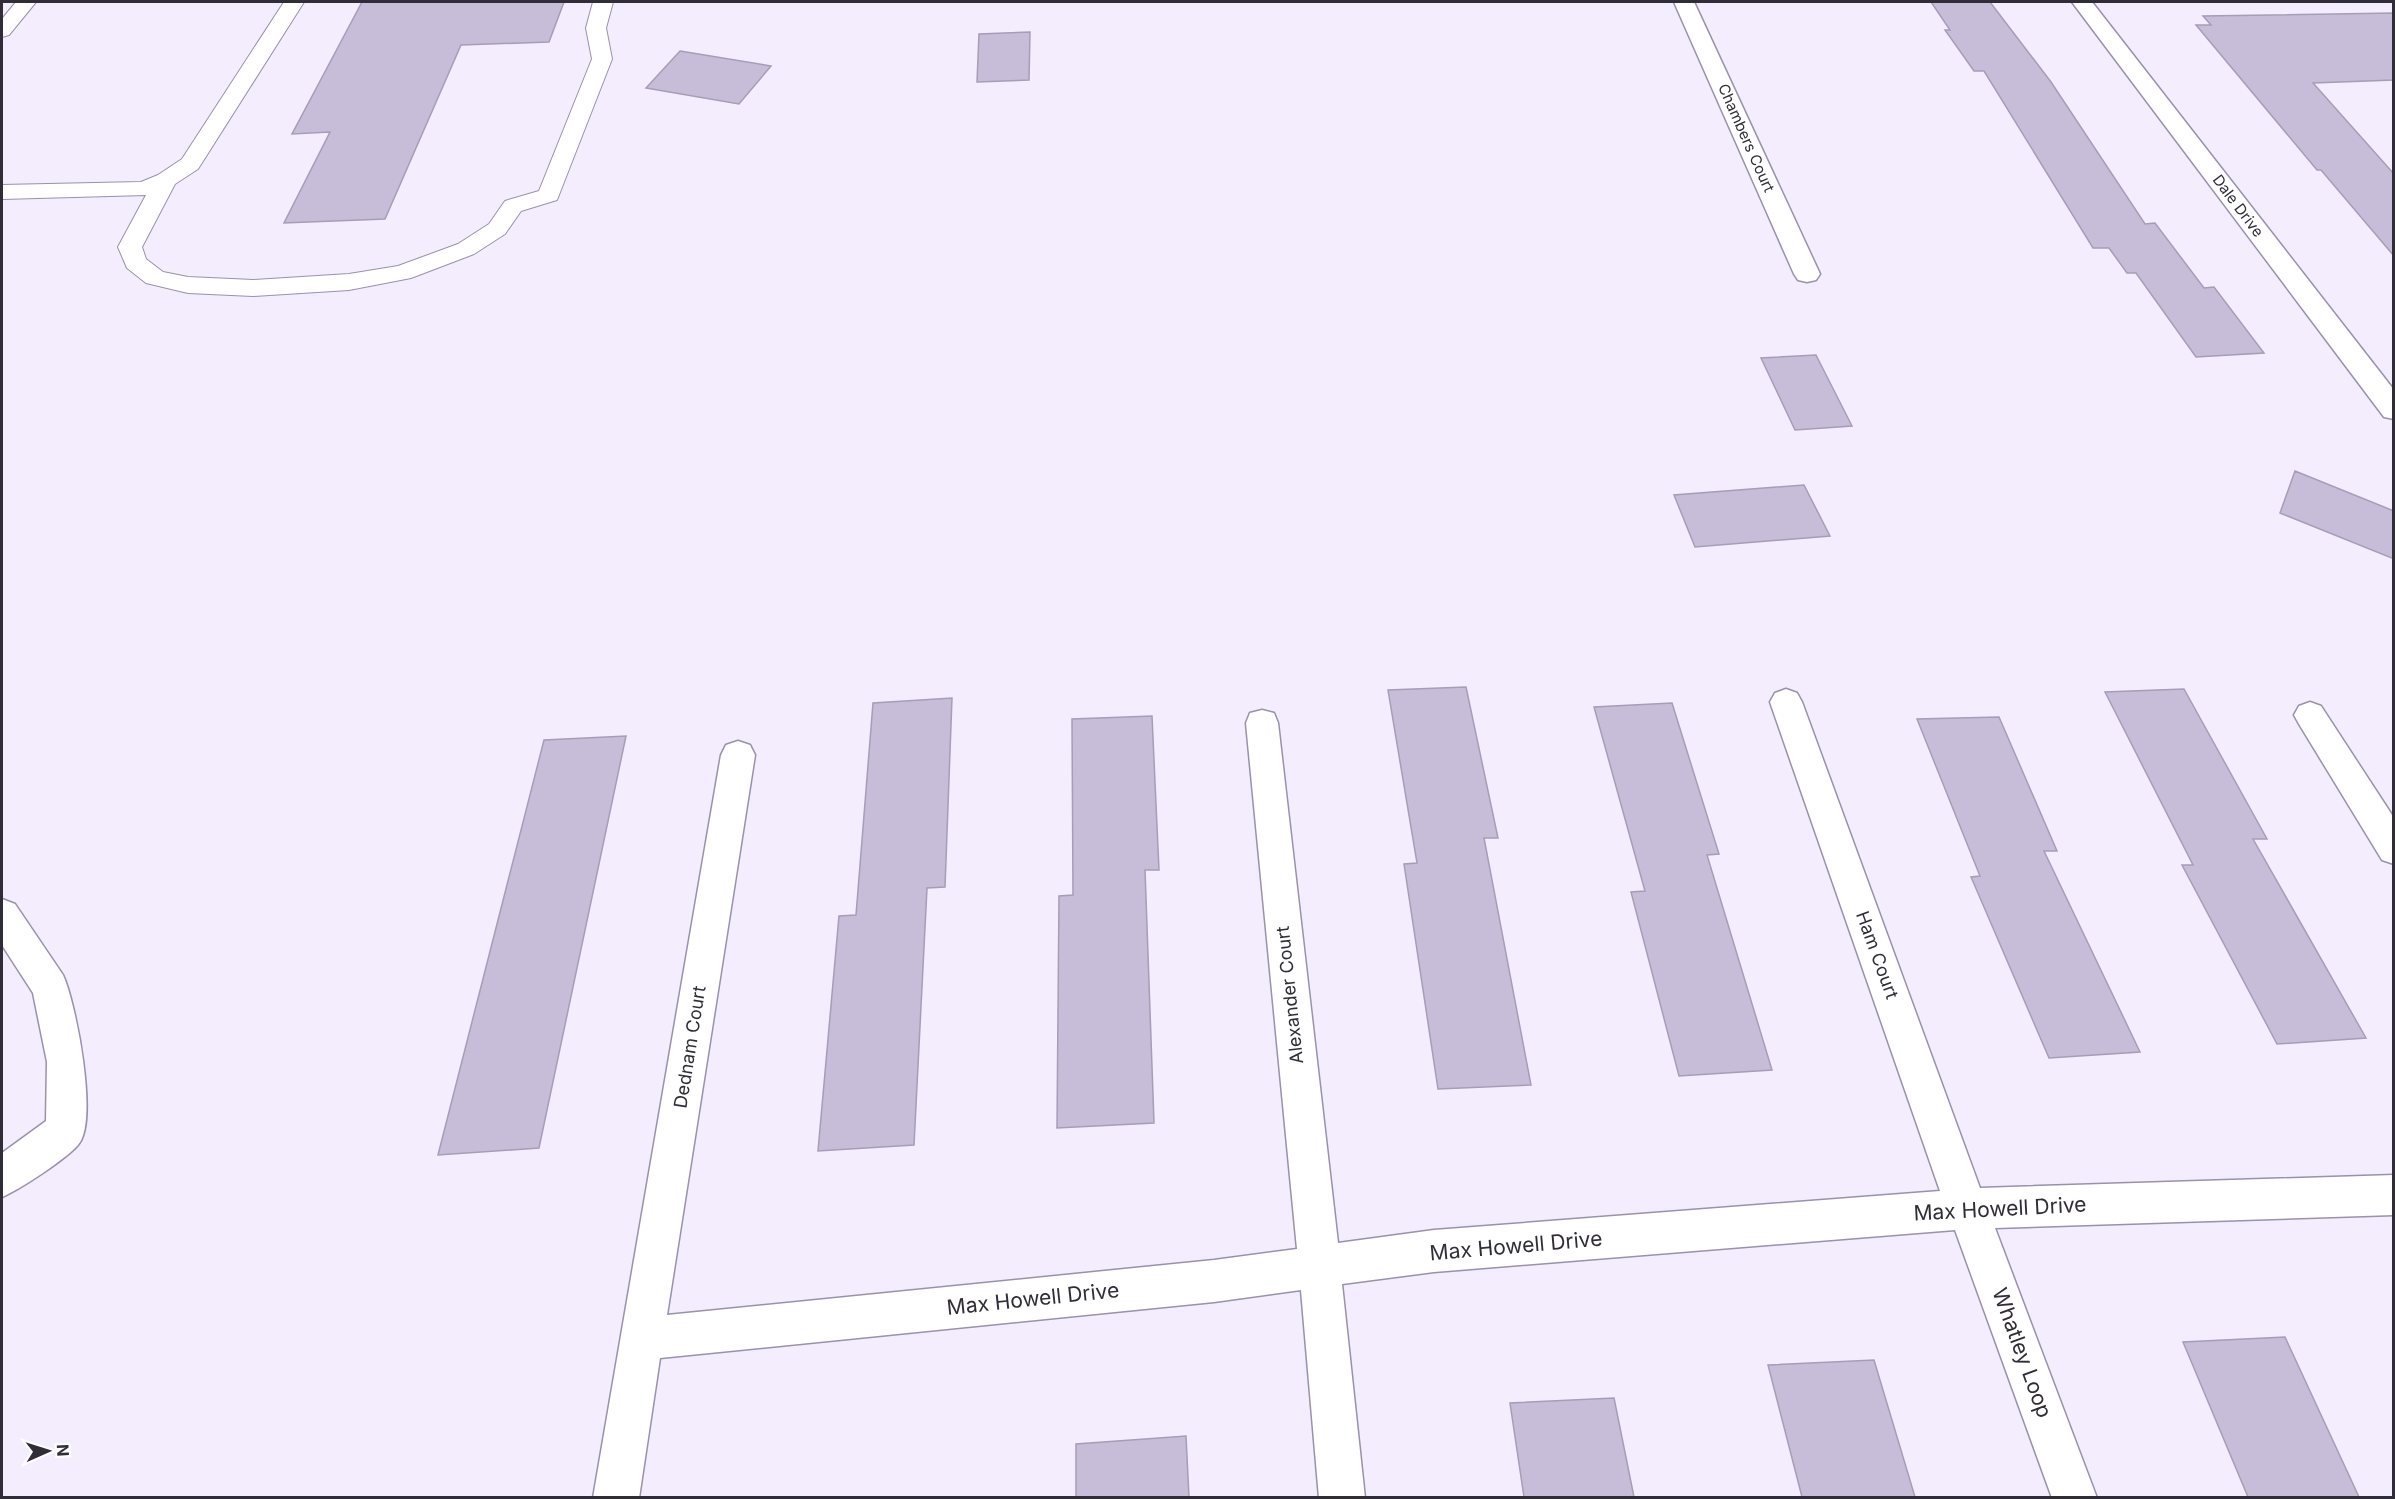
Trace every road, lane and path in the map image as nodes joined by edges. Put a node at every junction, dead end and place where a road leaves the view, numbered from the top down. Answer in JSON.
{"nodes":[{"id":1,"x":26,"y":2,"type":"edge"},
{"id":2,"x":294,"y":2,"type":"edge"},
{"id":3,"x":603,"y":2,"type":"edge"},
{"id":4,"x":1684,"y":2,"type":"edge"},
{"id":5,"x":2082,"y":2,"type":"edge"},
{"id":6,"x":2,"y":31,"type":"edge"},
{"id":7,"x":166,"y":180,"type":"junction"},
{"id":8,"x":2,"y":192,"type":"edge"},
{"id":9,"x":1807,"y":274,"type":"dead end"},
{"id":10,"x":2394,"y":411,"type":"edge"},
{"id":11,"x":1786,"y":702,"type":"dead end"},
{"id":12,"x":2310,"y":715,"type":"dead end"},
{"id":13,"x":1262,"y":723,"type":"dead end"},
{"id":14,"x":738,"y":755,"type":"dead end"},
{"id":15,"x":2394,"y":849,"type":"edge"},
{"id":16,"x":2,"y":915,"type":"edge"},
{"id":17,"x":2,"y":1176,"type":"edge"},
{"id":18,"x":2394,"y":1196,"type":"edge"},
{"id":19,"x":1968,"y":1209,"type":"junction"},
{"id":20,"x":1320,"y":1267,"type":"junction"},
{"id":21,"x":642,"y":1339,"type":"junction"},
{"id":22,"x":616,"y":1497,"type":"edge"},
{"id":23,"x":1341,"y":1497,"type":"edge"},
{"id":24,"x":2074,"y":1497,"type":"edge"}],
"edges":[{"from":1,"to":6,"type":"lane"},
{"from":2,"to":7,"type":"lane"},
{"from":3,"to":7,"type":"lane"},
{"from":4,"to":9,"type":"street","name":"Chambers Court"},
{"from":5,"to":10,"type":"street","name":"Dale Drive"},
{"from":7,"to":8,"type":"lane"},
{"from":11,"to":19,"type":"street","name":"Ham Court"},
{"from":12,"to":15,"type":"street"},
{"from":13,"to":20,"type":"street","name":"Alexander Court"},
{"from":14,"to":21,"type":"street","name":"Dednam Court"},
{"from":16,"to":17,"type":"street"},
{"from":18,"to":19,"type":"street","name":"Max Howell Drive"},
{"from":19,"to":20,"type":"street","name":"Max Howell Drive"},
{"from":19,"to":24,"type":"street","name":"Whatley Loop"},
{"from":20,"to":21,"type":"street","name":"Max Howell Drive"},
{"from":20,"to":23,"type":"street","name":"Alexander Court"},
{"from":21,"to":22,"type":"street","name":"Dednam Court"}]}
